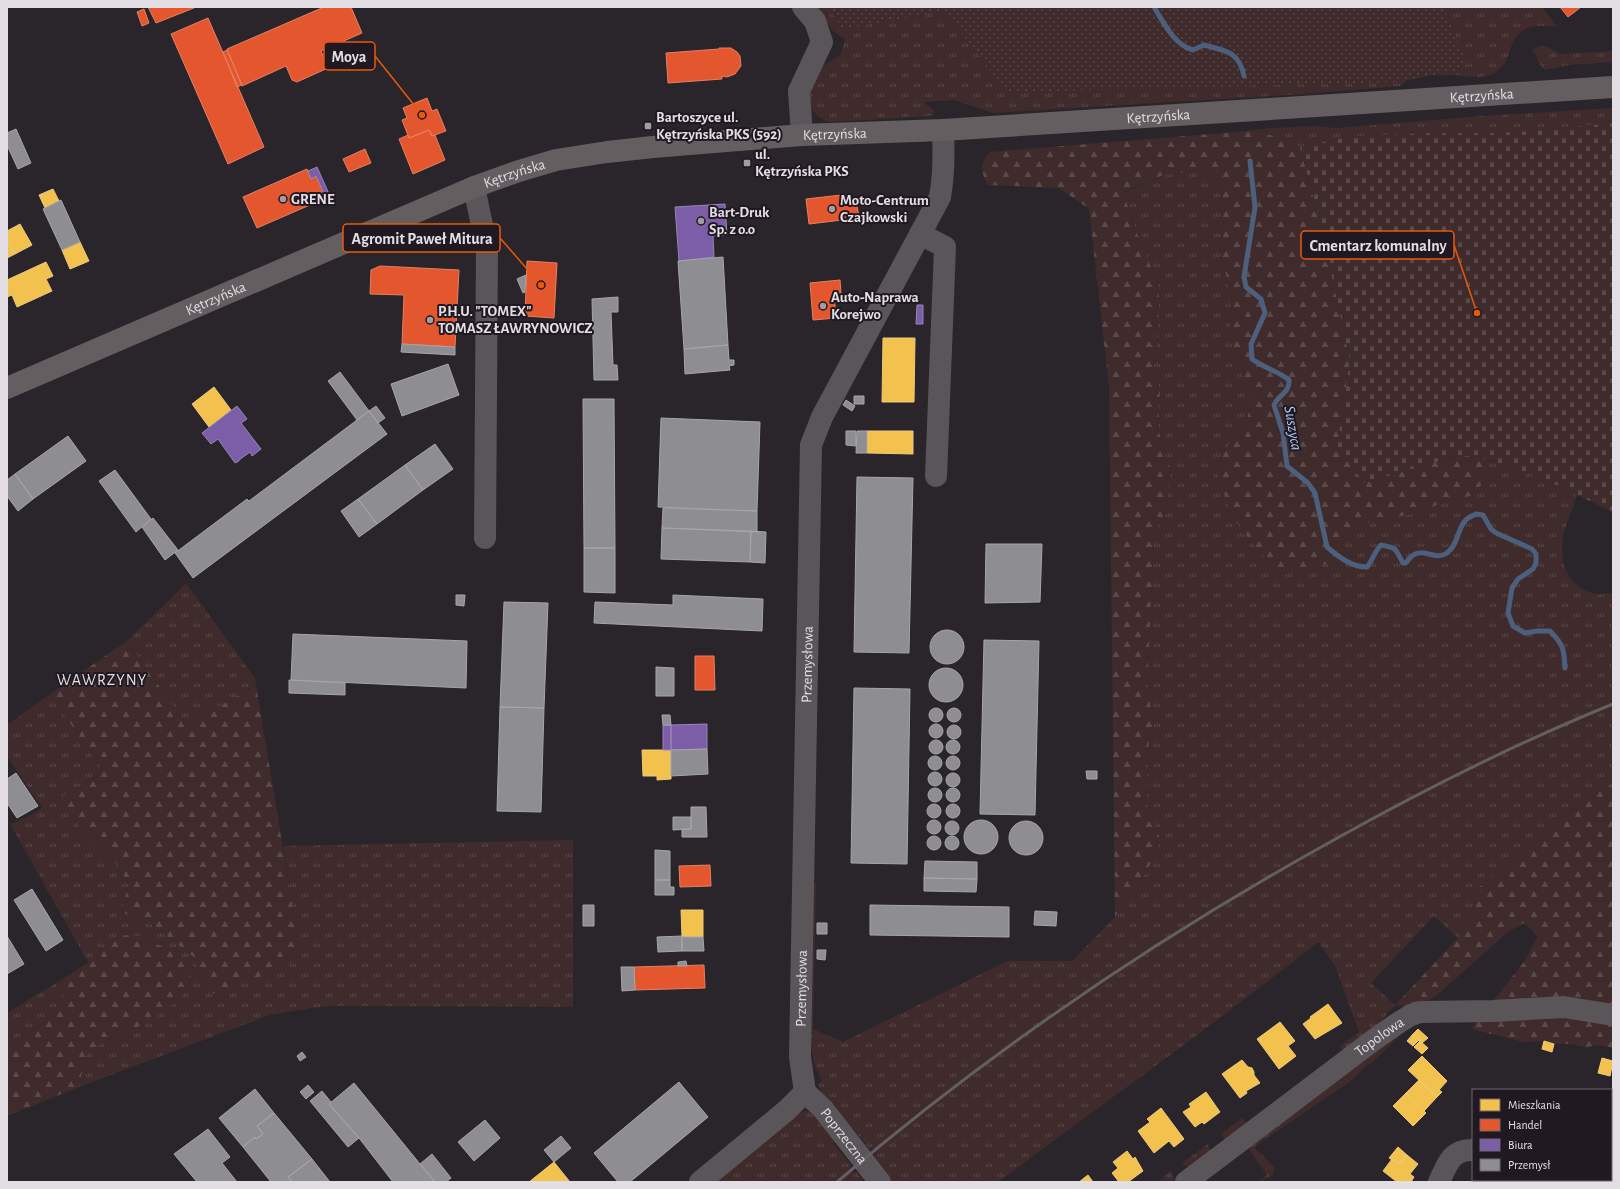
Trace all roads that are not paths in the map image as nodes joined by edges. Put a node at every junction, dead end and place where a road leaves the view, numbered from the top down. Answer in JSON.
{"nodes":[{"id":1,"x":803,"y":7,"type":"edge"},
{"id":2,"x":1613,"y":87,"type":"edge"},
{"id":3,"x":943,"y":130,"type":"junction"},
{"id":4,"x":802,"y":135,"type":"junction"},
{"id":5,"x":474,"y":187,"type":"junction"},
{"id":6,"x":920,"y":234,"type":"junction"},
{"id":7,"x":7,"y":388,"type":"edge"},
{"id":8,"x":936,"y":476,"type":"dead end"},
{"id":9,"x":486,"y":538,"type":"dead end"},
{"id":10,"x":1613,"y":1015,"type":"edge"},
{"id":11,"x":805,"y":1092,"type":"junction"},
{"id":12,"x":1472,"y":1150,"type":"edge"},
{"id":13,"x":700,"y":1182,"type":"edge"},
{"id":14,"x":880,"y":1182,"type":"edge"},
{"id":15,"x":1186,"y":1182,"type":"edge"},
{"id":16,"x":1439,"y":1182,"type":"edge"}],
"edges":[{"from":1,"to":4,"type":"street"},
{"from":2,"to":3,"type":"main road","name":"Kętrzyńska"},
{"from":3,"to":4,"type":"main road","name":"Kętrzyńska"},
{"from":3,"to":6,"type":"street","name":"Przemysłowa"},
{"from":4,"to":5,"type":"main road","name":"Kętrzyńska"},
{"from":5,"to":7,"type":"main road","name":"Kętrzyńska"},
{"from":5,"to":9,"type":"street"},
{"from":6,"to":8,"type":"street"},
{"from":6,"to":11,"type":"street","name":"Przemysłowa"},
{"from":10,"to":15,"type":"street","name":"Topolowa"},
{"from":11,"to":13,"type":"street"},
{"from":11,"to":14,"type":"street","name":"Poprzeczna"},
{"from":12,"to":16,"type":"street"}]}
